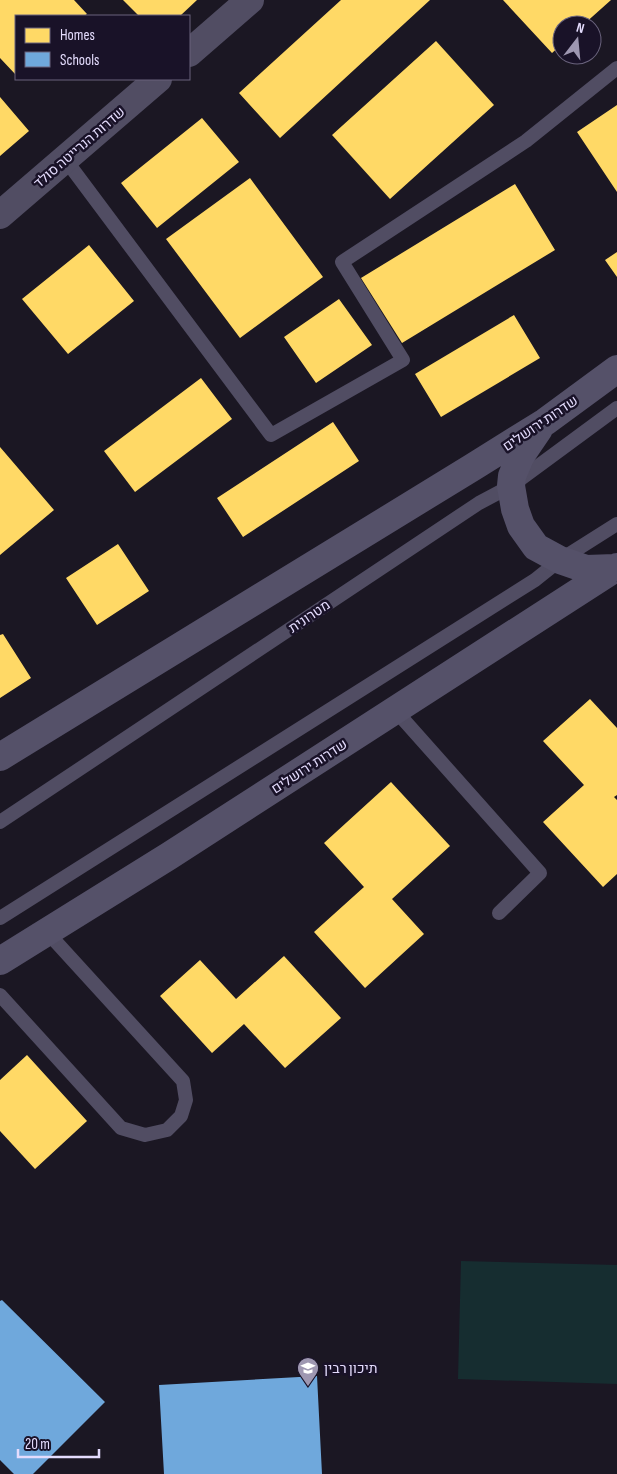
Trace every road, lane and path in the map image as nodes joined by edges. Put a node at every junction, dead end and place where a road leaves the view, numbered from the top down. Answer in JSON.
{"nodes":[{"id":1,"x":250,"y":0,"type":"edge"},
{"id":2,"x":190,"y":52,"type":"edge"},
{"id":3,"x":617,"y":68,"type":"edge"},
{"id":4,"x":157,"y":80,"type":"edge"},
{"id":5,"x":65,"y":159,"type":"junction"},
{"id":6,"x":0,"y":216,"type":"edge"},
{"id":7,"x":617,"y":369,"type":"edge"},
{"id":8,"x":617,"y":408,"type":"edge"},
{"id":9,"x":545,"y":422,"type":"junction"},
{"id":10,"x":511,"y":486,"type":"junction"},
{"id":11,"x":617,"y":524,"type":"edge"},
{"id":12,"x":560,"y":560,"type":"junction"},
{"id":13,"x":616,"y":568,"type":"edge"},
{"id":14,"x":395,"y":710,"type":"junction"},
{"id":15,"x":0,"y":757,"type":"edge"},
{"id":16,"x":0,"y":822,"type":"edge"},
{"id":17,"x":499,"y":913,"type":"dead end"},
{"id":18,"x":0,"y":918,"type":"edge"},
{"id":19,"x":47,"y":932,"type":"junction"},
{"id":20,"x":0,"y":961,"type":"edge"},
{"id":21,"x":0,"y":994,"type":"edge"}],
"edges":[{"from":1,"to":2,"type":"street"},
{"from":3,"to":5,"type":"lane"},
{"from":4,"to":5,"type":"street","name":"שדרות הנרייטה סולד"},
{"from":5,"to":6,"type":"street","name":"שדרות הנרייטה סולד"},
{"from":7,"to":9,"type":"main road","name":"שדרות ירושלים"},
{"from":8,"to":10,"type":"lane","name":"מטרונית"},
{"from":9,"to":10,"type":"main road"},
{"from":9,"to":15,"type":"main road","name":"שדרות ירושלים"},
{"from":10,"to":12,"type":"main road"},
{"from":10,"to":16,"type":"lane","name":"מטרונית"},
{"from":11,"to":12,"type":"lane"},
{"from":12,"to":13,"type":"main road"},
{"from":12,"to":18,"type":"lane"},
{"from":13,"to":14,"type":"main road","name":"שדרות ירושלים"},
{"from":14,"to":17,"type":"lane"},
{"from":14,"to":19,"type":"main road","name":"שדרות ירושלים"},
{"from":19,"to":20,"type":"main road","name":"שדרות ירושלים"},
{"from":19,"to":21,"type":"lane"}]}
